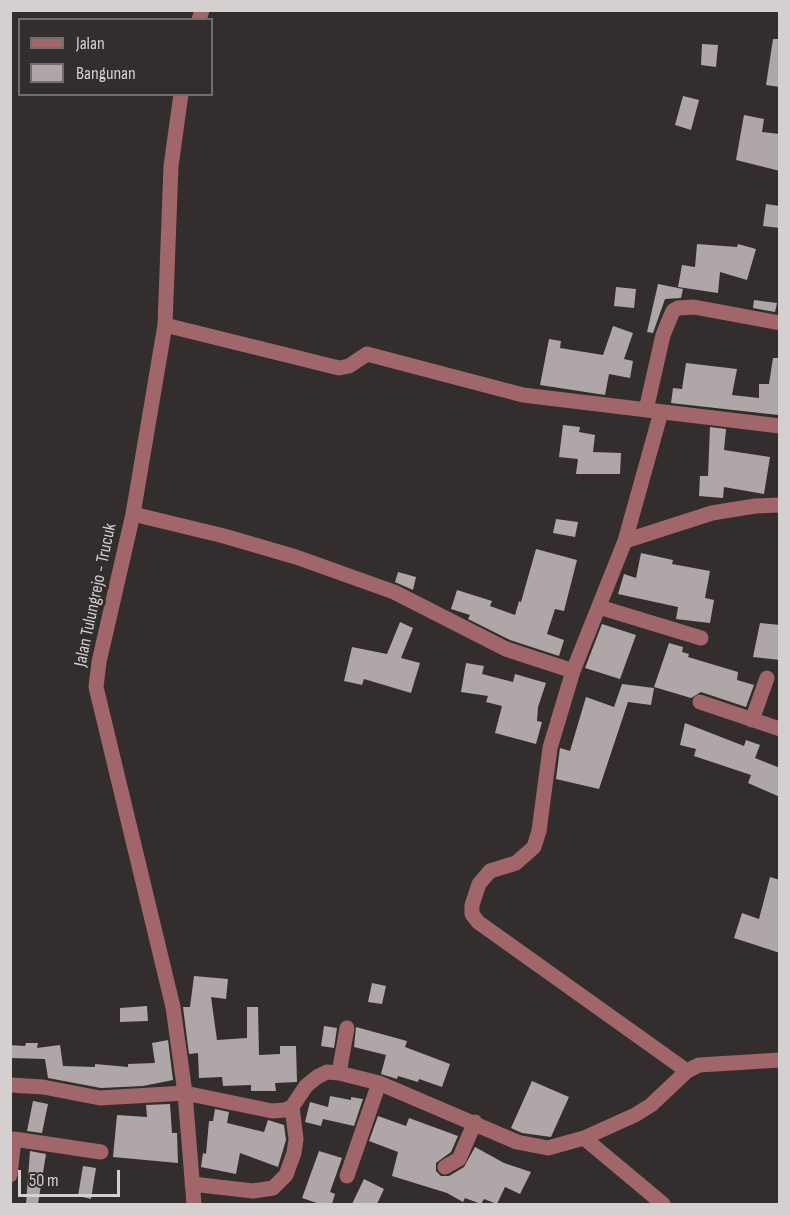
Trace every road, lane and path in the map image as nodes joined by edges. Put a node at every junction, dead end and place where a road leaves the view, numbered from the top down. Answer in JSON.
{"nodes":[{"id":1,"x":181,"y":96,"type":"edge"},
{"id":2,"x":780,"y":323,"type":"edge"},
{"id":3,"x":165,"y":325,"type":"junction"},
{"id":4,"x":654,"y":411,"type":"junction"},
{"id":5,"x":780,"y":426,"type":"edge"},
{"id":6,"x":780,"y":505,"type":"edge"},
{"id":7,"x":133,"y":514,"type":"junction"},
{"id":8,"x":625,"y":541,"type":"junction"},
{"id":9,"x":599,"y":607,"type":"junction"},
{"id":10,"x":700,"y":638,"type":"dead end"},
{"id":11,"x":573,"y":671,"type":"junction"},
{"id":12,"x":767,"y":678,"type":"dead end"},
{"id":13,"x":700,"y":702,"type":"dead end"},
{"id":14,"x":752,"y":720,"type":"junction"},
{"id":15,"x":780,"y":729,"type":"edge"},
{"id":16,"x":347,"y":1028,"type":"dead end"},
{"id":17,"x":780,"y":1060,"type":"edge"},
{"id":18,"x":687,"y":1071,"type":"junction"},
{"id":19,"x":339,"y":1073,"type":"junction"},
{"id":20,"x":379,"y":1083,"type":"junction"},
{"id":21,"x":10,"y":1085,"type":"edge"},
{"id":22,"x":185,"y":1093,"type":"junction"},
{"id":23,"x":292,"y":1107,"type":"junction"},
{"id":24,"x":475,"y":1122,"type":"junction"},
{"id":25,"x":12,"y":1135,"type":"edge"},
{"id":26,"x":584,"y":1138,"type":"junction"},
{"id":27,"x":100,"y":1152,"type":"dead end"},
{"id":28,"x":445,"y":1167,"type":"dead end"},
{"id":29,"x":10,"y":1175,"type":"edge"},
{"id":30,"x":347,"y":1176,"type":"dead end"},
{"id":31,"x":192,"y":1184,"type":"junction"},
{"id":32,"x":194,"y":1204,"type":"edge"},
{"id":33,"x":663,"y":1204,"type":"edge"}],
"edges":[{"from":1,"to":3,"type":"street","name":"Jalan Tulungrejo - Trucuk"},
{"from":2,"to":4,"type":"street"},
{"from":3,"to":4,"type":"street"},
{"from":3,"to":7,"type":"street","name":"Jalan Tulungrejo - Trucuk"},
{"from":4,"to":5,"type":"street"},
{"from":4,"to":8,"type":"street"},
{"from":6,"to":8,"type":"street"},
{"from":7,"to":11,"type":"street"},
{"from":7,"to":22,"type":"street","name":"Jalan Tulungrejo - Trucuk"},
{"from":8,"to":9,"type":"street"},
{"from":9,"to":10,"type":"street"},
{"from":9,"to":11,"type":"street"},
{"from":11,"to":18,"type":"street"},
{"from":12,"to":14,"type":"street"},
{"from":13,"to":14,"type":"street"},
{"from":14,"to":15,"type":"street"},
{"from":16,"to":19,"type":"street"},
{"from":17,"to":18,"type":"street"},
{"from":18,"to":26,"type":"street"},
{"from":19,"to":20,"type":"street"},
{"from":19,"to":23,"type":"street"},
{"from":20,"to":24,"type":"street"},
{"from":20,"to":30,"type":"street"},
{"from":21,"to":22,"type":"street"},
{"from":22,"to":23,"type":"street"},
{"from":22,"to":31,"type":"street","name":"Jalan Tulungrejo - Trucuk"},
{"from":23,"to":31,"type":"street"},
{"from":24,"to":26,"type":"street"},
{"from":24,"to":28,"type":"street"},
{"from":25,"to":27,"type":"street"},
{"from":25,"to":29,"type":"street"},
{"from":26,"to":33,"type":"street"},
{"from":31,"to":32,"type":"street","name":"Jalan Tulungrejo - Trucuk"}]}
